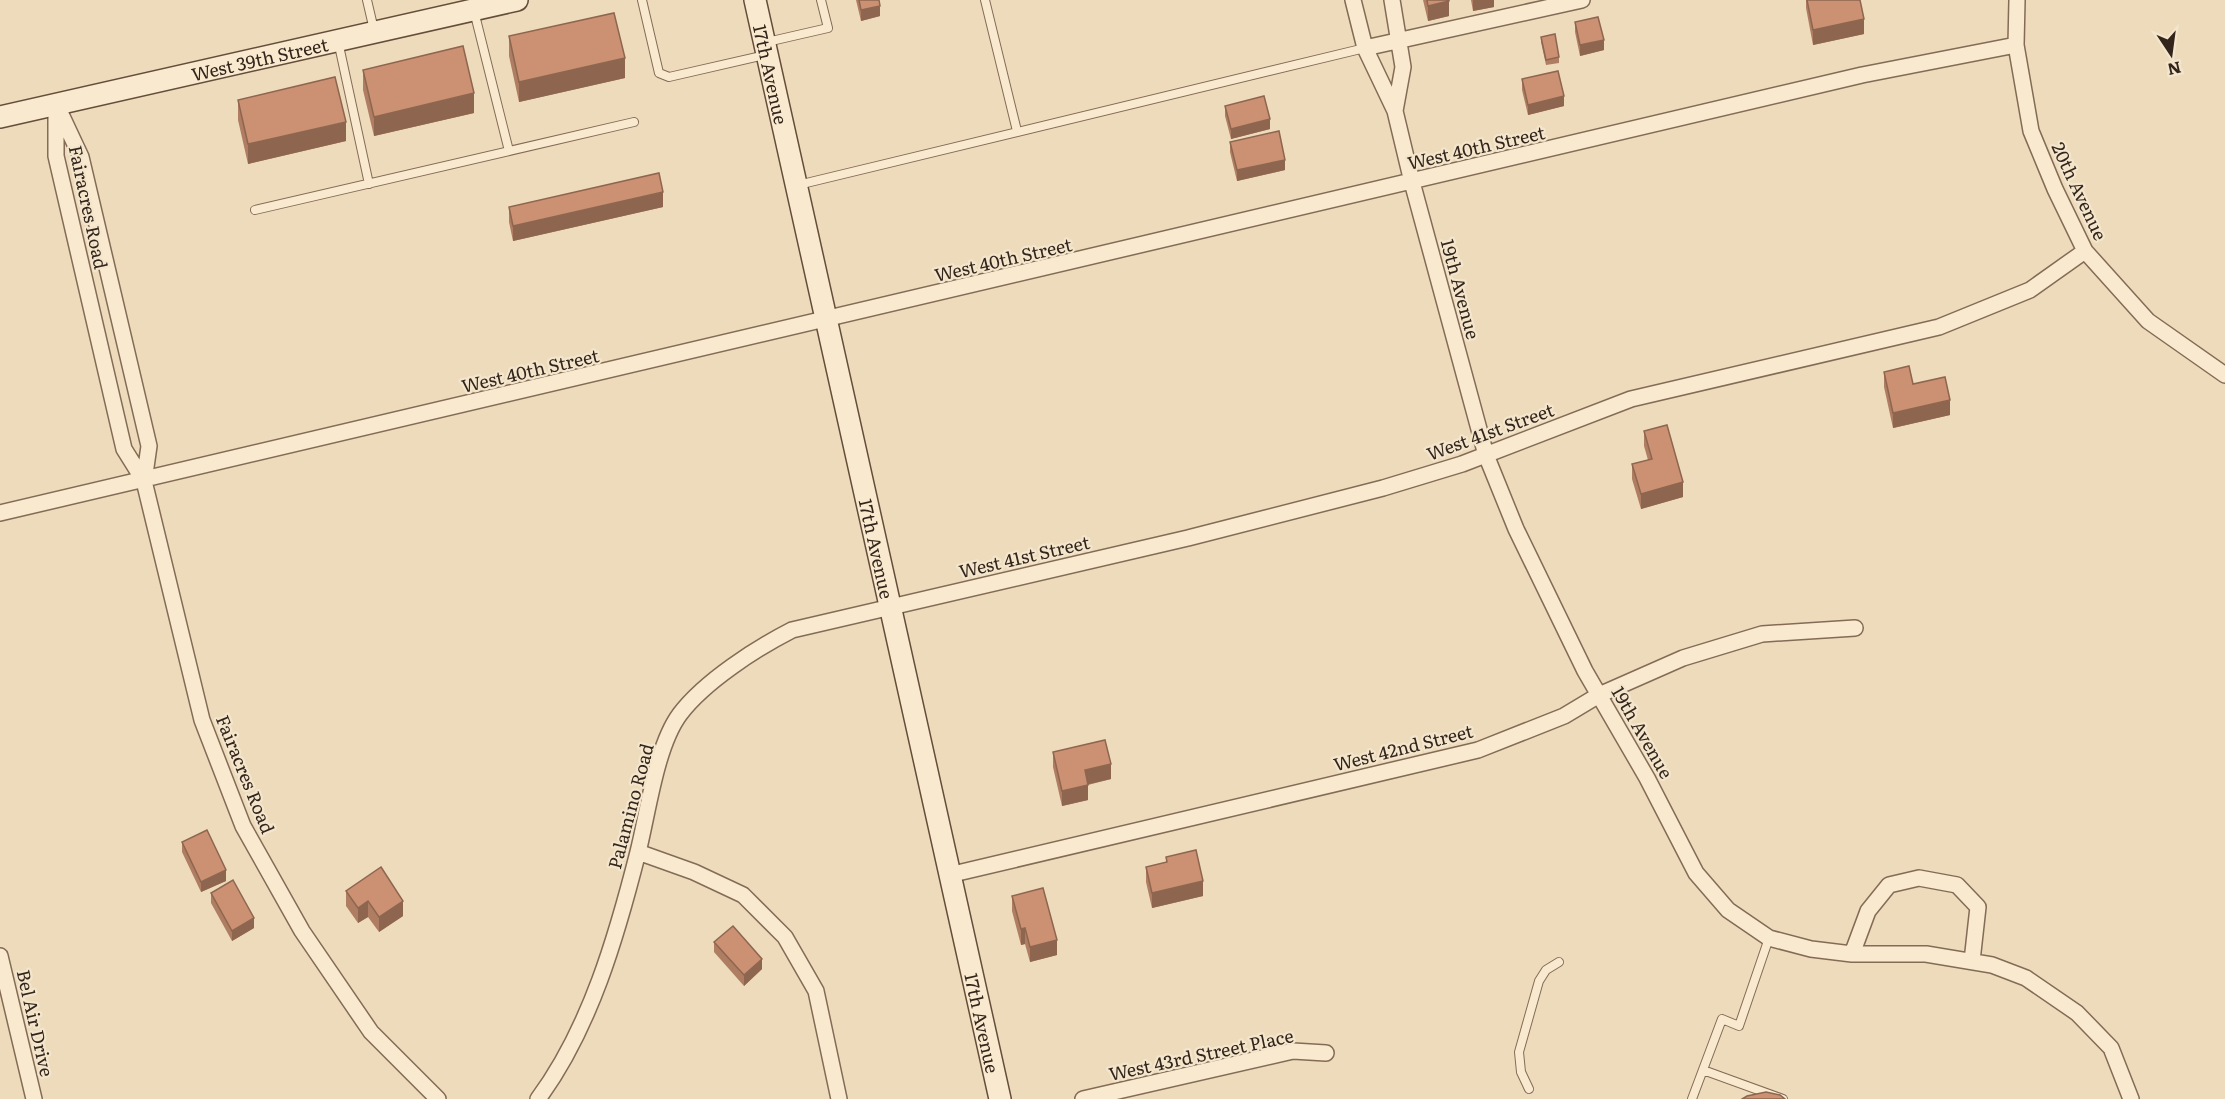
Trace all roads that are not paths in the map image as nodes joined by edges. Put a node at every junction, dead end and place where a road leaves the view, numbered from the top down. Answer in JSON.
{"nodes":[{"id":1,"x":367,"y":0,"type":"edge"},
{"id":2,"x":517,"y":0,"type":"edge"},
{"id":3,"x":642,"y":0,"type":"edge"},
{"id":4,"x":755,"y":0,"type":"edge"},
{"id":5,"x":821,"y":0,"type":"edge"},
{"id":6,"x":985,"y":0,"type":"edge"},
{"id":7,"x":1353,"y":0,"type":"edge"},
{"id":8,"x":1392,"y":0,"type":"edge"},
{"id":9,"x":1582,"y":0,"type":"edge"},
{"id":10,"x":2017,"y":0,"type":"edge"},
{"id":11,"x":474,"y":9,"type":"junction"},
{"id":12,"x":375,"y":31,"type":"junction"},
{"id":13,"x":338,"y":40,"type":"junction"},
{"id":14,"x":1400,"y":40,"type":"junction"},
{"id":15,"x":2016,"y":45,"type":"junction"},
{"id":16,"x":766,"y":48,"type":"junction"},
{"id":17,"x":1365,"y":48,"type":"junction"},
{"id":18,"x":56,"y":104,"type":"junction"},
{"id":19,"x":1395,"y":111,"type":"junction"},
{"id":20,"x":0,"y":117,"type":"edge"},
{"id":21,"x":634,"y":122,"type":"dead end"},
{"id":22,"x":1017,"y":131,"type":"junction"},
{"id":23,"x":509,"y":151,"type":"junction"},
{"id":24,"x":1412,"y":182,"type":"junction"},
{"id":25,"x":369,"y":184,"type":"junction"},
{"id":26,"x":797,"y":185,"type":"junction"},
{"id":27,"x":255,"y":210,"type":"dead end"},
{"id":28,"x":2085,"y":251,"type":"junction"},
{"id":29,"x":828,"y":321,"type":"junction"},
{"id":30,"x":2225,"y":375,"type":"edge"},
{"id":31,"x":1486,"y":455,"type":"junction"},
{"id":32,"x":144,"y":481,"type":"junction"},
{"id":33,"x":0,"y":513,"type":"edge"},
{"id":34,"x":892,"y":607,"type":"junction"},
{"id":35,"x":1855,"y":628,"type":"dead end"},
{"id":36,"x":1599,"y":695,"type":"junction"},
{"id":37,"x":638,"y":852,"type":"junction"},
{"id":38,"x":949,"y":875,"type":"junction"},
{"id":39,"x":1769,"y":938,"type":"junction"},
{"id":40,"x":1852,"y":954,"type":"junction"},
{"id":41,"x":0,"y":956,"type":"edge"},
{"id":42,"x":1972,"y":961,"type":"junction"},
{"id":43,"x":1559,"y":962,"type":"dead end"},
{"id":44,"x":1326,"y":1053,"type":"dead end"},
{"id":45,"x":1703,"y":1070,"type":"junction"},
{"id":46,"x":1529,"y":1089,"type":"dead end"},
{"id":47,"x":34,"y":1099,"type":"edge"},
{"id":48,"x":438,"y":1099,"type":"edge"},
{"id":49,"x":538,"y":1099,"type":"edge"},
{"id":50,"x":839,"y":1099,"type":"edge"},
{"id":51,"x":1000,"y":1099,"type":"edge"},
{"id":52,"x":1083,"y":1099,"type":"edge"},
{"id":53,"x":1692,"y":1099,"type":"edge"},
{"id":54,"x":1782,"y":1099,"type":"edge"},
{"id":55,"x":2131,"y":1099,"type":"edge"}],
"edges":[{"from":1,"to":12,"type":"lane"},
{"from":2,"to":11,"type":"main road","name":"West 39th Street"},
{"from":3,"to":16,"type":"lane"},
{"from":4,"to":16,"type":"main road","name":"17th Avenue"},
{"from":5,"to":16,"type":"lane"},
{"from":6,"to":22,"type":"lane"},
{"from":7,"to":17,"type":"street","name":"19th Avenue"},
{"from":8,"to":14,"type":"street","name":"19th Avenue"},
{"from":9,"to":14,"type":"street"},
{"from":10,"to":15,"type":"street","name":"20th Avenue"},
{"from":11,"to":12,"type":"main road","name":"West 39th Street"},
{"from":11,"to":23,"type":"lane"},
{"from":12,"to":13,"type":"main road","name":"West 39th Street"},
{"from":13,"to":18,"type":"main road","name":"West 39th Street"},
{"from":13,"to":25,"type":"lane"},
{"from":14,"to":17,"type":"street"},
{"from":14,"to":19,"type":"street","name":"19th Avenue"},
{"from":15,"to":24,"type":"street","name":"West 40th Street"},
{"from":15,"to":28,"type":"street","name":"20th Avenue"},
{"from":16,"to":26,"type":"main road","name":"17th Avenue"},
{"from":17,"to":19,"type":"street","name":"19th Avenue"},
{"from":17,"to":22,"type":"lane"},
{"from":18,"to":20,"type":"main road","name":"West 39th Street"},
{"from":18,"to":32,"type":"street","name":"Fairacres Road"},
{"from":18,"to":32,"type":"street","name":"Fairacres Road"},
{"from":19,"to":24,"type":"street","name":"19th Avenue"},
{"from":21,"to":23,"type":"lane"},
{"from":22,"to":26,"type":"lane"},
{"from":23,"to":25,"type":"lane"},
{"from":24,"to":29,"type":"street","name":"West 40th Street"},
{"from":24,"to":31,"type":"street","name":"19th Avenue"},
{"from":25,"to":27,"type":"lane"},
{"from":26,"to":29,"type":"main road","name":"17th Avenue"},
{"from":28,"to":30,"type":"street","name":"20th Avenue"},
{"from":28,"to":31,"type":"street","name":"West 41st Street"},
{"from":29,"to":32,"type":"street","name":"West 40th Street"},
{"from":29,"to":34,"type":"main road","name":"17th Avenue"},
{"from":31,"to":34,"type":"street","name":"West 41st Street"},
{"from":31,"to":36,"type":"street","name":"19th Avenue"},
{"from":32,"to":33,"type":"street","name":"West 40th Street"},
{"from":32,"to":48,"type":"street","name":"Fairacres Road"},
{"from":34,"to":37,"type":"street","name":"Palamino Road"},
{"from":34,"to":38,"type":"main road","name":"17th Avenue"},
{"from":35,"to":36,"type":"street","name":"West 42nd Street"},
{"from":36,"to":38,"type":"street","name":"West 42nd Street"},
{"from":36,"to":39,"type":"street","name":"19th Avenue"},
{"from":37,"to":49,"type":"street","name":"Palamino Road"},
{"from":37,"to":50,"type":"street"},
{"from":38,"to":51,"type":"main road","name":"17th Avenue"},
{"from":39,"to":40,"type":"street","name":"19th Avenue"},
{"from":39,"to":45,"type":"lane"},
{"from":40,"to":42,"type":"street","name":"19th Avenue"},
{"from":40,"to":42,"type":"street"},
{"from":41,"to":47,"type":"street","name":"Bel Air Drive"},
{"from":42,"to":55,"type":"street","name":"19th Avenue"},
{"from":43,"to":46,"type":"lane"},
{"from":44,"to":52,"type":"street","name":"West 43rd Street Place"},
{"from":45,"to":53,"type":"lane"},
{"from":45,"to":54,"type":"lane"}]}
